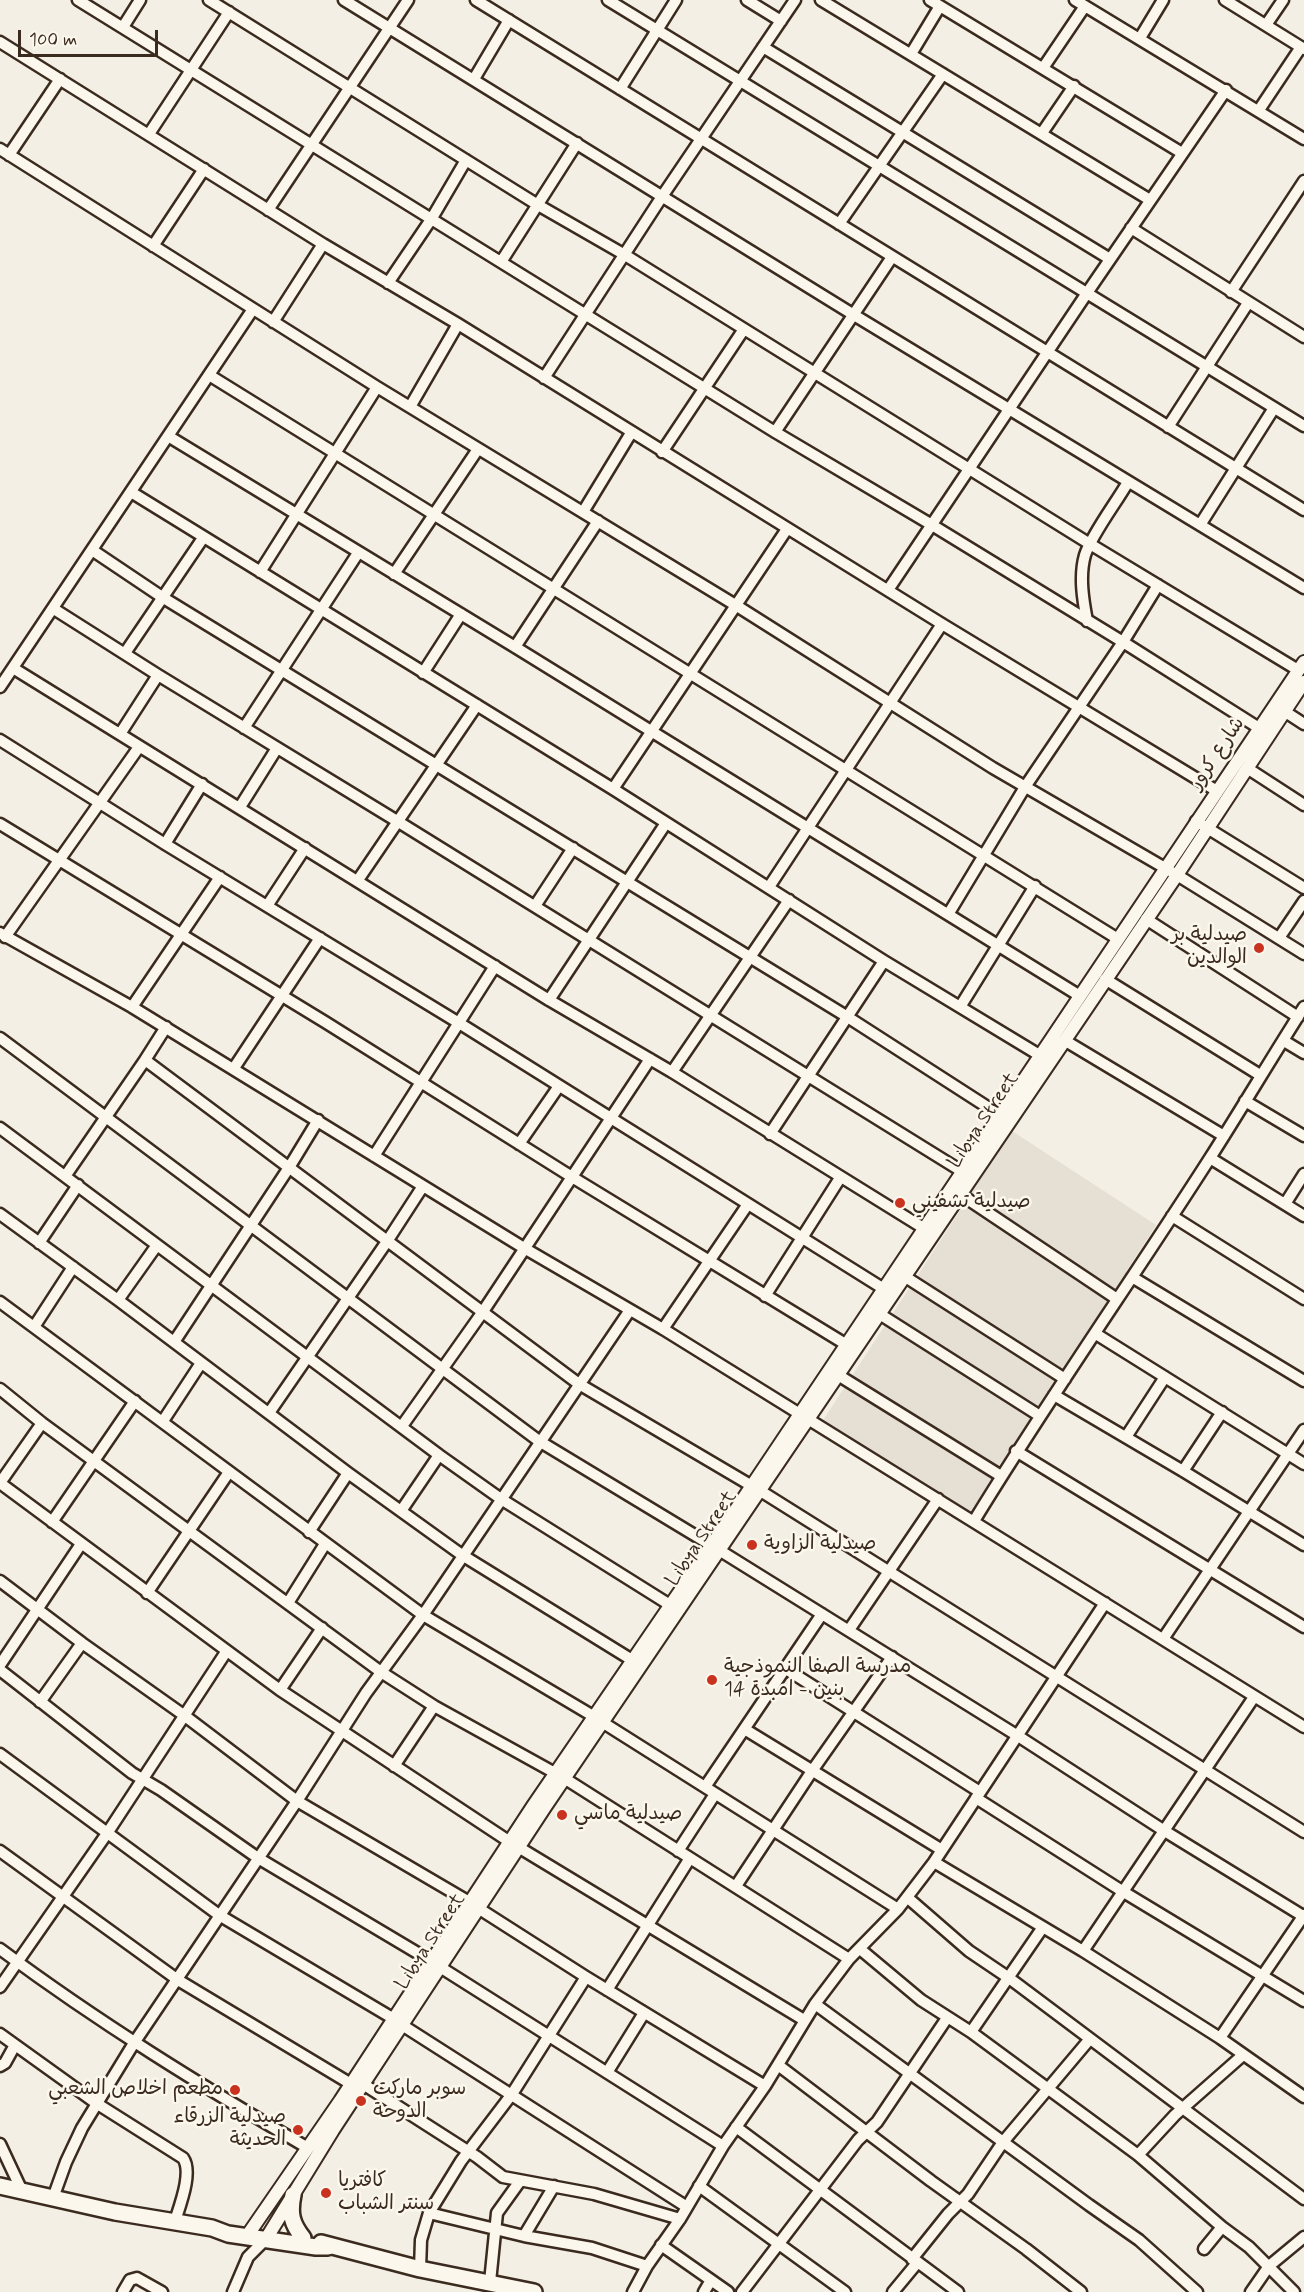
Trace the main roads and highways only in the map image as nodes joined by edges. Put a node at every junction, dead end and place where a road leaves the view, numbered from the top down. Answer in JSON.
{"nodes":[{"id":1,"x":1301,"y":666,"type":"edge"},
{"id":2,"x":1304,"y":682,"type":"edge"},
{"id":3,"x":1171,"y":872,"type":"junction"},
{"id":4,"x":1033,"y":1077,"type":"junction"},
{"id":5,"x":1005,"y":1118,"type":"junction"},
{"id":6,"x":804,"y":1416,"type":"junction"},
{"id":7,"x":715,"y":1547,"type":"junction"},
{"id":8,"x":640,"y":1656,"type":"junction"},
{"id":9,"x":357,"y":2084,"type":"junction"},
{"id":10,"x":0,"y":2186,"type":"edge"},
{"id":11,"x":293,"y":2195,"type":"junction"},
{"id":12,"x":250,"y":2233,"type":"junction"},
{"id":13,"x":268,"y":2235,"type":"junction"},
{"id":14,"x":303,"y":2238,"type":"junction"},
{"id":15,"x":328,"y":2247,"type":"junction"},
{"id":16,"x":532,"y":2292,"type":"edge"}],
"edges":[{"from":1,"to":3,"type":"main road","name":"شارع كرور"},
{"from":2,"to":3,"type":"main road","name":"شارع كرور"},
{"from":3,"to":4,"type":"main road","name":"Libya Street"},
{"from":3,"to":4,"type":"main road","name":"Libya Street"},
{"from":4,"to":5,"type":"main road","name":"Libya Street"},
{"from":5,"to":6,"type":"main road","name":"Libya Street"},
{"from":5,"to":6,"type":"main road","name":"Libya Street"},
{"from":6,"to":7,"type":"main road","name":"Libya Street"},
{"from":7,"to":8,"type":"main road","name":"Libya Street"},
{"from":7,"to":8,"type":"main road","name":"Libya Street"},
{"from":8,"to":9,"type":"main road","name":"Libya Street"},
{"from":9,"to":11,"type":"main road","name":"Libya Street"},
{"from":9,"to":12,"type":"main road","name":"Libya Street"},
{"from":10,"to":12,"type":"highway"},
{"from":11,"to":13,"type":"main road","name":"Libya Street"},
{"from":11,"to":14,"type":"highway"},
{"from":12,"to":13,"type":"highway"},
{"from":13,"to":14,"type":"highway"},
{"from":13,"to":15,"type":"highway"},
{"from":14,"to":15,"type":"highway"},
{"from":15,"to":16,"type":"highway"}]}
